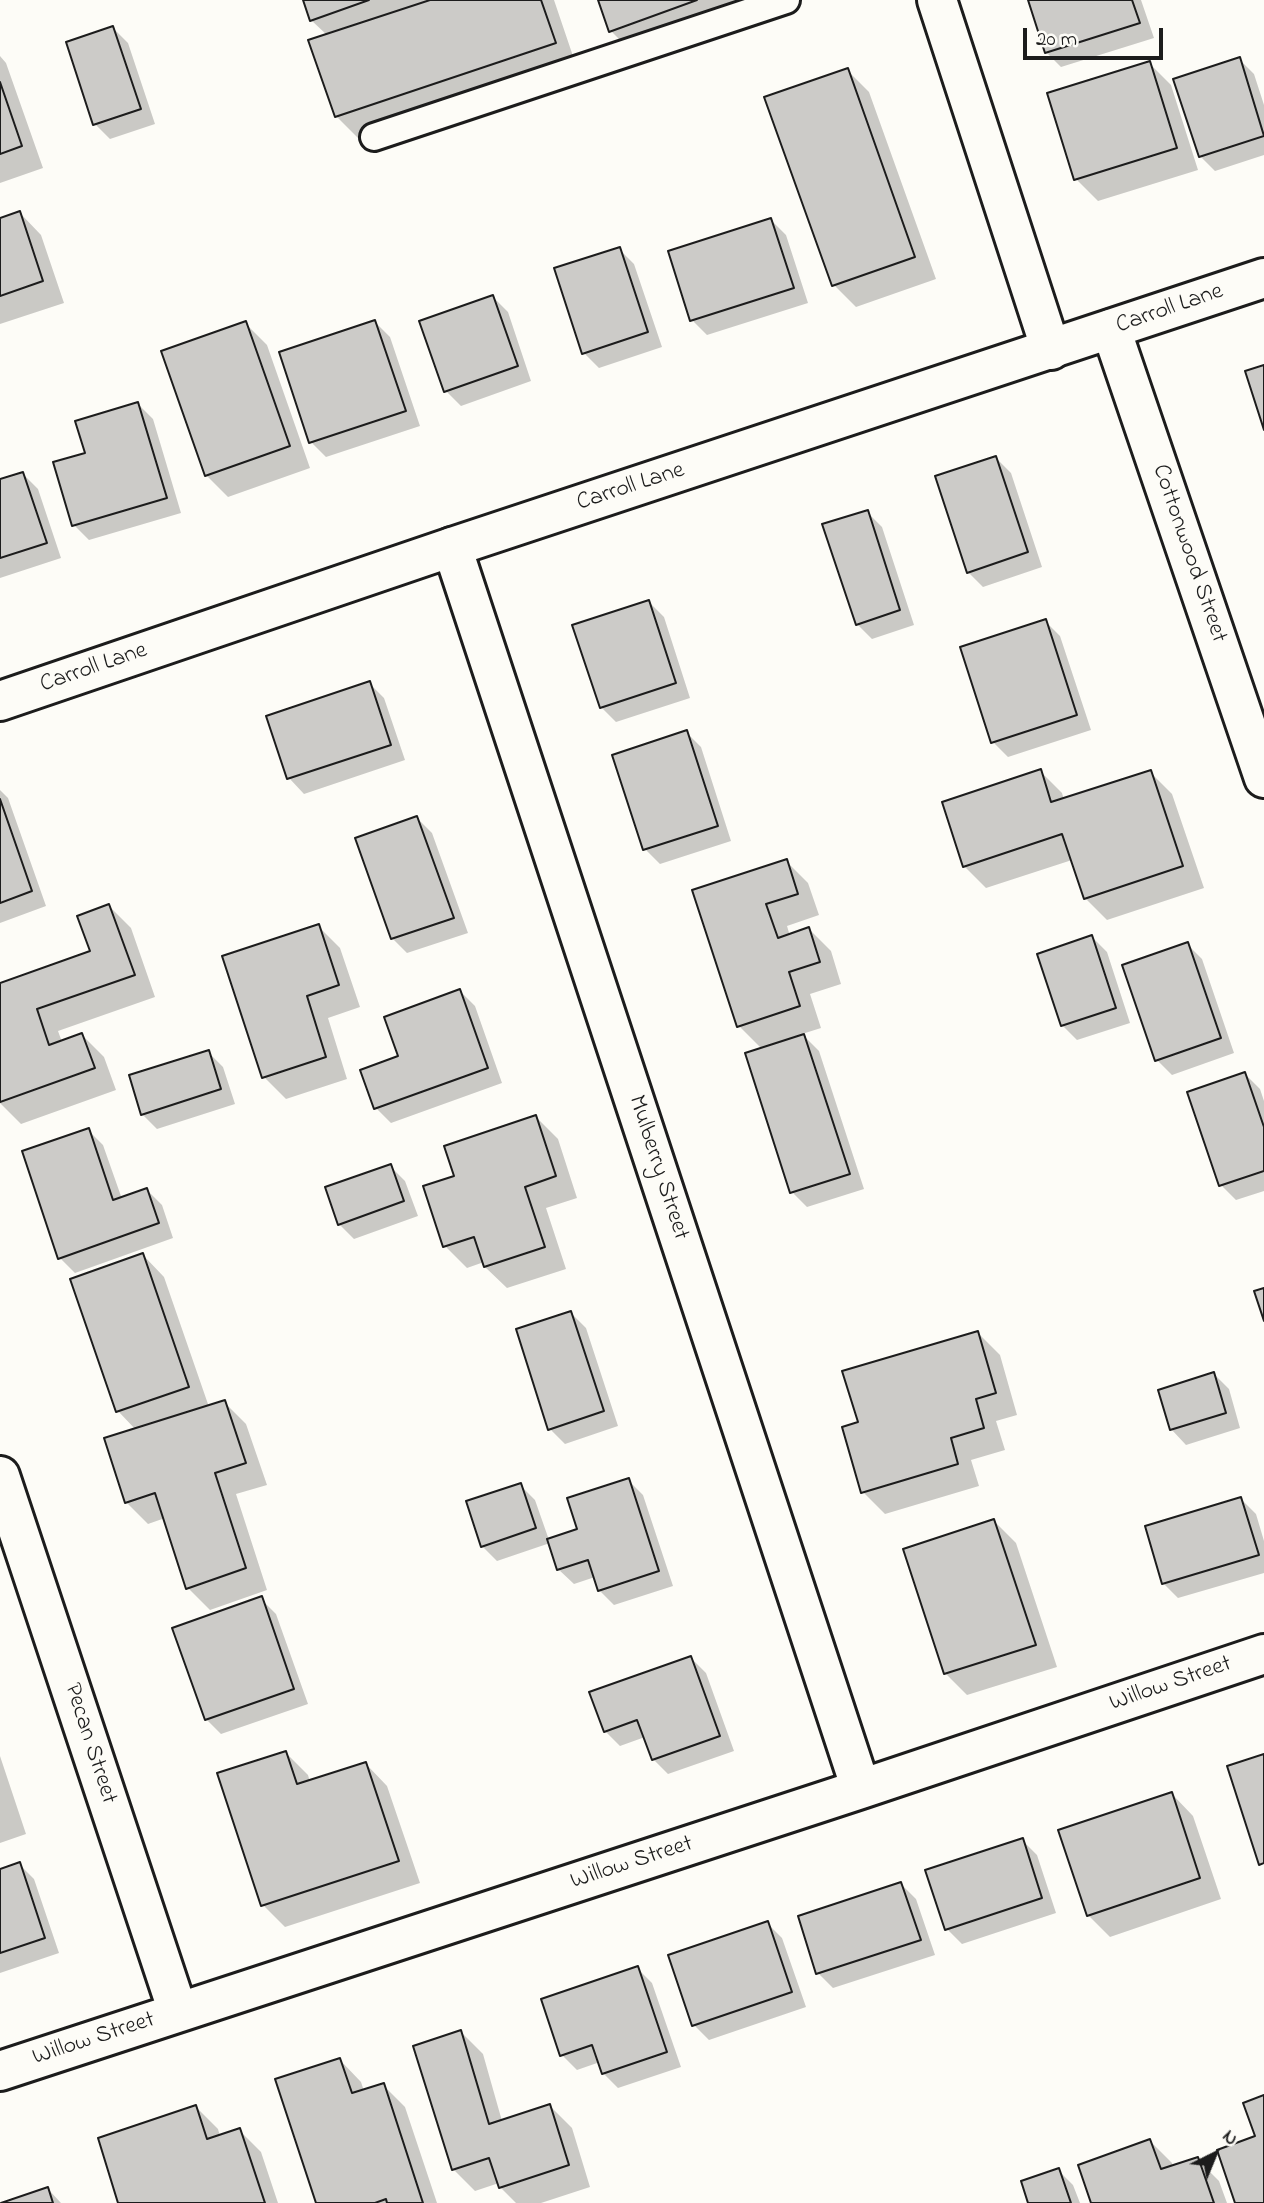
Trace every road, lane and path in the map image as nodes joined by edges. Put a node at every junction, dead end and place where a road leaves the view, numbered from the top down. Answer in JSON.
{"nodes":[{"id":1,"x":786,"y":0,"type":"edge"},
{"id":2,"x":937,"y":0,"type":"edge"},
{"id":3,"x":374,"y":137,"type":"dead end"},
{"id":4,"x":1264,"y":278,"type":"edge"},
{"id":5,"x":1111,"y":330,"type":"junction"},
{"id":6,"x":1051,"y":350,"type":"junction"},
{"id":7,"x":452,"y":547,"type":"junction"},
{"id":8,"x":0,"y":701,"type":"edge"},
{"id":9,"x":1264,"y":778,"type":"edge"},
{"id":10,"x":0,"y":1476,"type":"edge"},
{"id":11,"x":1264,"y":1654,"type":"edge"},
{"id":12,"x":861,"y":1789,"type":"junction"},
{"id":13,"x":178,"y":2012,"type":"junction"},
{"id":14,"x":0,"y":2071,"type":"edge"}],
"edges":[{"from":1,"to":3,"type":"lane"},
{"from":2,"to":6,"type":"street"},
{"from":4,"to":5,"type":"street","name":"Carroll Lane"},
{"from":5,"to":6,"type":"street","name":"Carroll Lane"},
{"from":5,"to":9,"type":"street","name":"Cottonwood Street"},
{"from":6,"to":7,"type":"street","name":"Carroll Lane"},
{"from":7,"to":8,"type":"street","name":"Carroll Lane"},
{"from":7,"to":12,"type":"street","name":"Mulberry Street"},
{"from":10,"to":13,"type":"street","name":"Pecan Street"},
{"from":11,"to":12,"type":"street","name":"Willow Street"},
{"from":12,"to":13,"type":"street","name":"Willow Street"},
{"from":13,"to":14,"type":"street","name":"Willow Street"}]}
